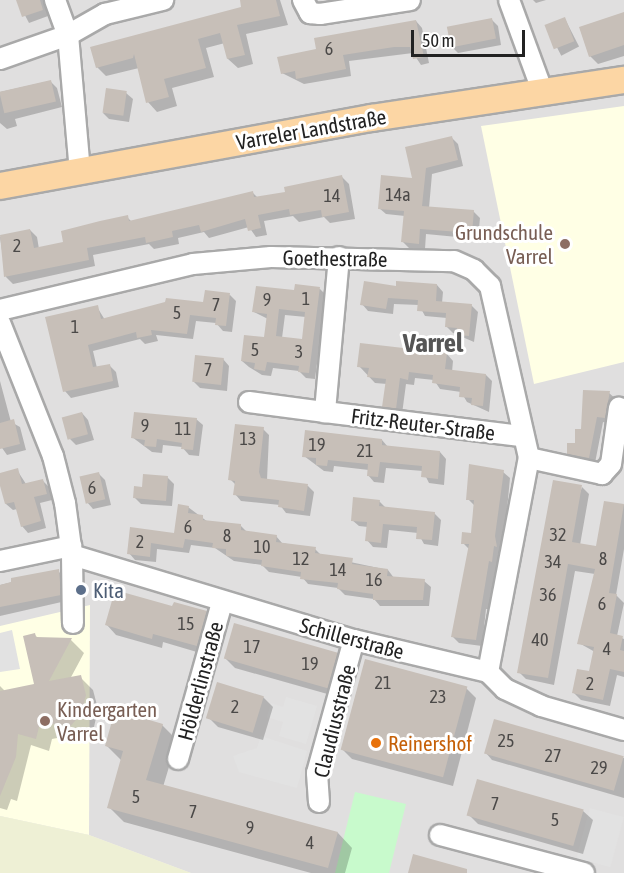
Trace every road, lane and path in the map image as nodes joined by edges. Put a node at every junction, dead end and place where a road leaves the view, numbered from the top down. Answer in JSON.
{"nodes":[{"id":1,"x":55,"y":0,"type":"edge"},
{"id":2,"x":163,"y":0,"type":"edge"},
{"id":3,"x":303,"y":0,"type":"edge"},
{"id":4,"x":410,"y":0,"type":"edge"},
{"id":5,"x":509,"y":0,"type":"edge"},
{"id":6,"x":68,"y":35,"type":"junction"},
{"id":7,"x":0,"y":59,"type":"edge"},
{"id":8,"x":624,"y":80,"type":"edge"},
{"id":9,"x":542,"y":90,"type":"junction"},
{"id":10,"x":80,"y":171,"type":"junction"},
{"id":11,"x":0,"y":186,"type":"edge"},
{"id":12,"x":339,"y":257,"type":"junction"},
{"id":13,"x":0,"y":310,"type":"edge"},
{"id":14,"x":0,"y":323,"type":"edge"},
{"id":15,"x":249,"y":402,"type":"dead end"},
{"id":16,"x":619,"y":408,"type":"dead end"},
{"id":17,"x":325,"y":412,"type":"junction"},
{"id":18,"x":521,"y":435,"type":"junction"},
{"id":19,"x":529,"y":458,"type":"junction"},
{"id":20,"x":72,"y":551,"type":"junction"},
{"id":21,"x":0,"y":561,"type":"edge"},
{"id":22,"x":222,"y":602,"type":"junction"},
{"id":23,"x":73,"y":623,"type":"dead end"},
{"id":24,"x":354,"y":640,"type":"junction"},
{"id":25,"x":489,"y":672,"type":"junction"},
{"id":26,"x":623,"y":724,"type":"edge"},
{"id":27,"x":178,"y":759,"type":"dead end"},
{"id":28,"x":319,"y":802,"type":"dead end"},
{"id":29,"x":440,"y":835,"type":"dead end"},
{"id":30,"x":584,"y":873,"type":"edge"}],
"edges":[{"from":1,"to":6,"type":"street"},
{"from":2,"to":6,"type":"street"},
{"from":3,"to":4,"type":"street"},
{"from":5,"to":9,"type":"street"},
{"from":6,"to":7,"type":"street"},
{"from":6,"to":10,"type":"street"},
{"from":8,"to":9,"type":"main road","name":"Varreler Landstraße"},
{"from":9,"to":10,"type":"main road","name":"Varreler Landstraße"},
{"from":10,"to":11,"type":"main road","name":"Varreler Landstraße"},
{"from":12,"to":13,"type":"street","name":"Goethestraße"},
{"from":12,"to":17,"type":"street","name":"Fritz-Reuter-Straße"},
{"from":12,"to":18,"type":"street","name":"Goethestraße"},
{"from":14,"to":20,"type":"street"},
{"from":15,"to":17,"type":"street","name":"Fritz-Reuter-Straße"},
{"from":16,"to":19,"type":"street"},
{"from":17,"to":18,"type":"street","name":"Fritz-Reuter-Straße"},
{"from":18,"to":19,"type":"street","name":"Goethestraße"},
{"from":19,"to":25,"type":"street","name":"Goethestraße"},
{"from":20,"to":21,"type":"street"},
{"from":20,"to":22,"type":"street","name":"Schillerstraße"},
{"from":20,"to":23,"type":"street"},
{"from":22,"to":24,"type":"street","name":"Schillerstraße"},
{"from":22,"to":27,"type":"street","name":"Hölderlinstraße"},
{"from":24,"to":25,"type":"street","name":"Schillerstraße"},
{"from":24,"to":28,"type":"street","name":"Claudiusstraße"},
{"from":25,"to":26,"type":"street","name":"Schillerstraße"},
{"from":29,"to":30,"type":"street"}]}
